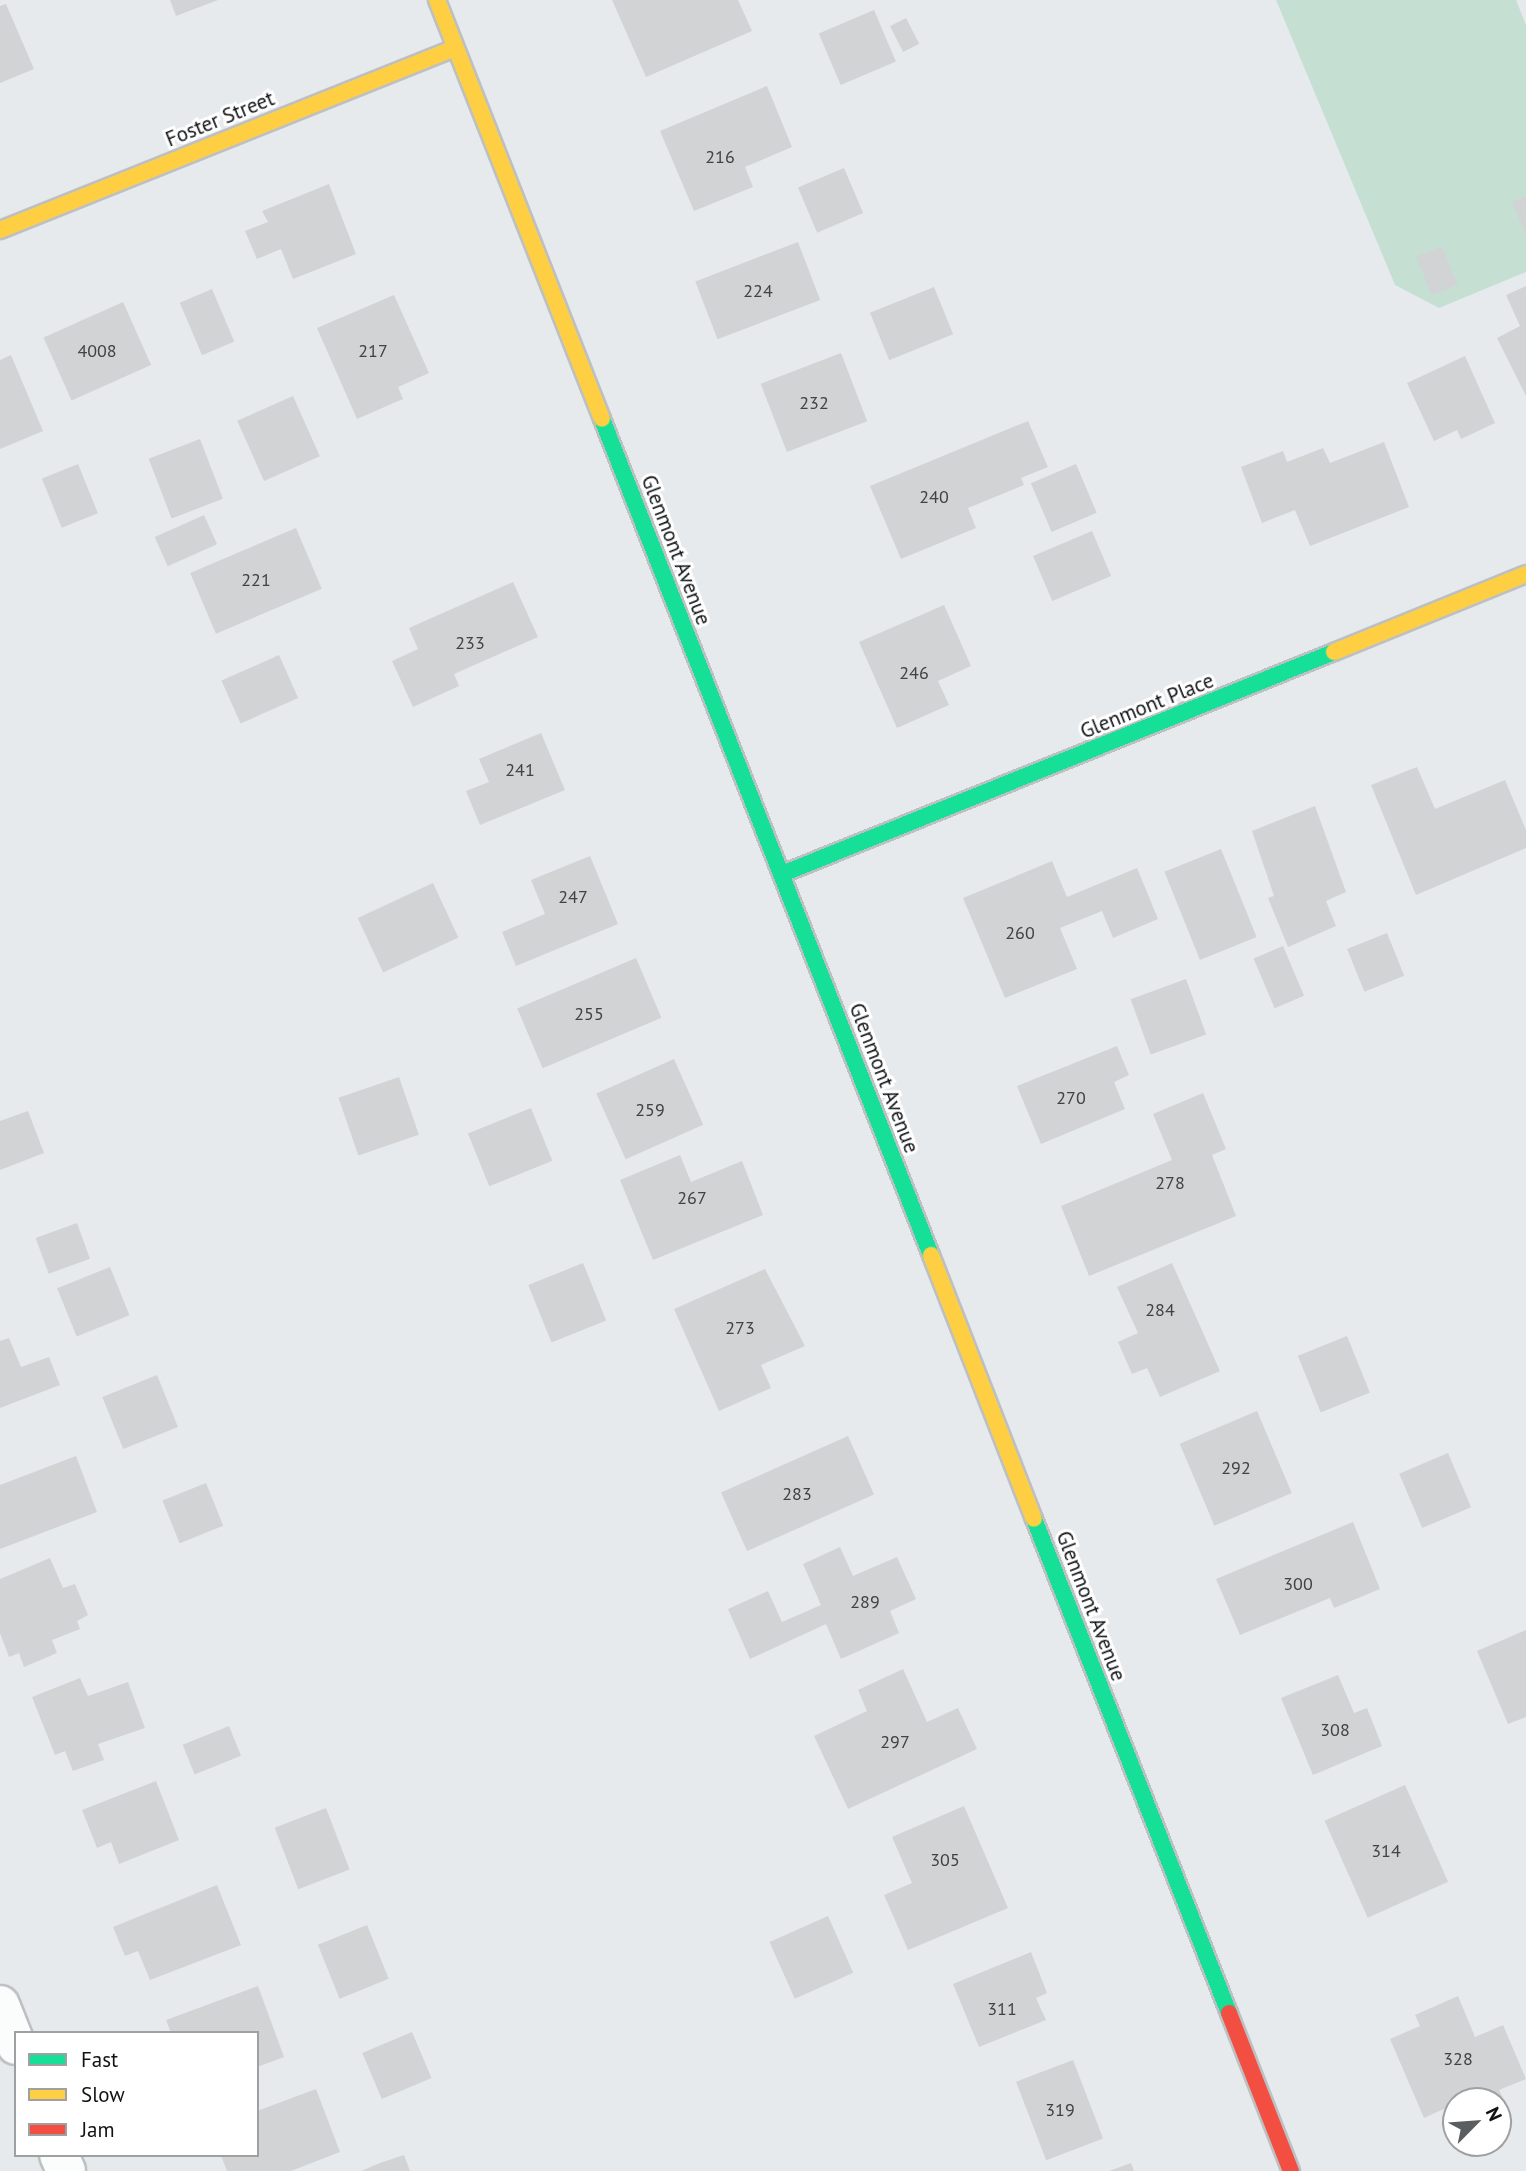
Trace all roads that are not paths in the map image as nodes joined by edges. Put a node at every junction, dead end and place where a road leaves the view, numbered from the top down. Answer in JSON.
{"nodes":[{"id":1,"x":437,"y":0,"type":"edge"},
{"id":2,"x":455,"y":48,"type":"junction"},
{"id":3,"x":0,"y":230,"type":"edge"},
{"id":4,"x":1526,"y":574,"type":"edge"},
{"id":5,"x":782,"y":874,"type":"junction"},
{"id":6,"x":0,"y":2005,"type":"edge"},
{"id":7,"x":14,"y":2040,"type":"edge"},
{"id":8,"x":1292,"y":2171,"type":"edge"}],
"edges":[{"from":1,"to":2,"type":"street","name":"Glenmont Avenue"},
{"from":2,"to":3,"type":"street","name":"Foster Street"},
{"from":2,"to":5,"type":"street","name":"Glenmont Avenue"},
{"from":4,"to":5,"type":"street","name":"Glenmont Place"},
{"from":5,"to":8,"type":"street","name":"Glenmont Avenue"},
{"from":6,"to":7,"type":"street"}]}
